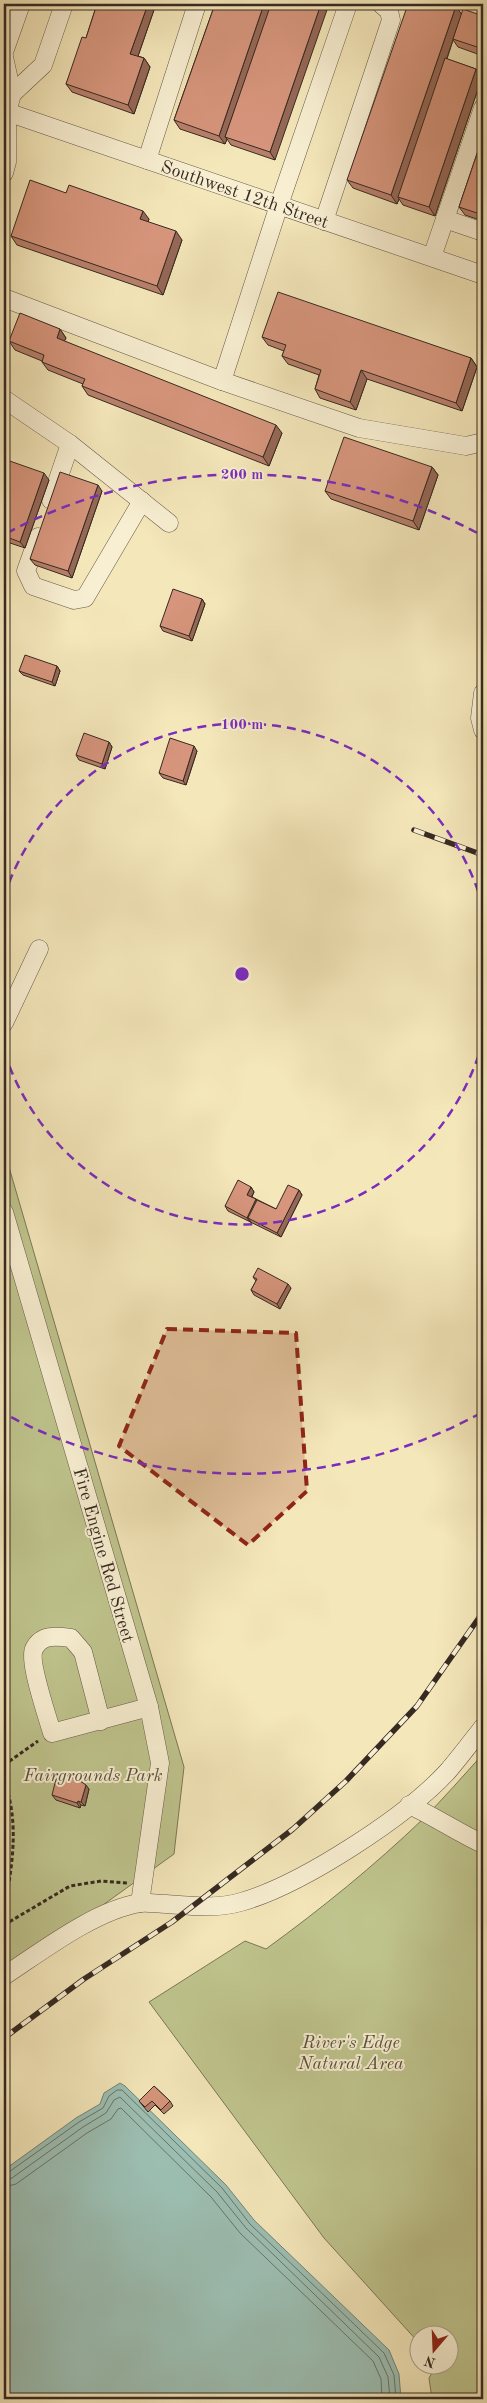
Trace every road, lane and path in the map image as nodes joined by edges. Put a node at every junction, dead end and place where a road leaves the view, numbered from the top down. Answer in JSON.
{"nodes":[{"id":1,"x":21,"y":4,"type":"edge"},
{"id":2,"x":64,"y":4,"type":"edge"},
{"id":3,"x":197,"y":4,"type":"edge"},
{"id":4,"x":348,"y":4,"type":"edge"},
{"id":5,"x":381,"y":4,"type":"edge"},
{"id":6,"x":4,"y":52,"type":"edge"},
{"id":7,"x":4,"y":57,"type":"edge"},
{"id":8,"x":12,"y":94,"type":"junction"},
{"id":9,"x":483,"y":108,"type":"edge"},
{"id":10,"x":6,"y":112,"type":"edge"},
{"id":11,"x":147,"y":160,"type":"junction"},
{"id":12,"x":4,"y":172,"type":"edge"},
{"id":13,"x":279,"y":205,"type":"junction"},
{"id":14,"x":445,"y":219,"type":"junction"},
{"id":15,"x":324,"y":220,"type":"junction"},
{"id":16,"x":483,"y":232,"type":"edge"},
{"id":17,"x":432,"y":258,"type":"junction"},
{"id":18,"x":483,"y":275,"type":"edge"},
{"id":19,"x":4,"y":298,"type":"edge"},
{"id":20,"x":222,"y":381,"type":"junction"},
{"id":21,"x":4,"y":399,"type":"edge"},
{"id":22,"x":483,"y":442,"type":"edge"},
{"id":23,"x":70,"y":444,"type":"junction"},
{"id":24,"x":142,"y":501,"type":"junction"},
{"id":25,"x":169,"y":523,"type":"dead end"},
{"id":26,"x":483,"y":694,"type":"edge"},
{"id":27,"x":483,"y":730,"type":"edge"},
{"id":28,"x":39,"y":949,"type":"dead end"},
{"id":29,"x":4,"y":1023,"type":"edge"},
{"id":30,"x":4,"y":1212,"type":"edge"},
{"id":31,"x":149,"y":1707,"type":"junction"},
{"id":32,"x":101,"y":1721,"type":"junction"},
{"id":33,"x":483,"y":1727,"type":"edge"},
{"id":34,"x":52,"y":1733,"type":"junction"},
{"id":35,"x":4,"y":1765,"type":"edge"},
{"id":36,"x":4,"y":1781,"type":"edge"},
{"id":37,"x":408,"y":1805,"type":"junction"},
{"id":38,"x":483,"y":1844,"type":"edge"},
{"id":39,"x":141,"y":1894,"type":"junction"},
{"id":40,"x":4,"y":1910,"type":"edge"},
{"id":41,"x":4,"y":1925,"type":"edge"},
{"id":42,"x":4,"y":1976,"type":"edge"}],
"edges":[{"from":1,"to":6,"type":"street"},
{"from":2,"to":8,"type":"street"},
{"from":3,"to":11,"type":"street"},
{"from":4,"to":13,"type":"street"},
{"from":5,"to":15,"type":"street"},
{"from":7,"to":8,"type":"street"},
{"from":8,"to":10,"type":"street"},
{"from":9,"to":14,"type":"street"},
{"from":10,"to":11,"type":"street","name":"Southwest 12th Street"},
{"from":10,"to":12,"type":"street"},
{"from":11,"to":13,"type":"street","name":"Southwest 12th Street"},
{"from":13,"to":15,"type":"street","name":"Southwest 12th Street"},
{"from":13,"to":20,"type":"street"},
{"from":14,"to":16,"type":"street"},
{"from":14,"to":17,"type":"street"},
{"from":15,"to":17,"type":"street","name":"Southwest 12th Street"},
{"from":17,"to":18,"type":"street","name":"Southwest 12th Street"},
{"from":19,"to":20,"type":"street"},
{"from":20,"to":22,"type":"street"},
{"from":21,"to":23,"type":"street"},
{"from":23,"to":24,"type":"street"},
{"from":23,"to":24,"type":"street"},
{"from":24,"to":25,"type":"street"},
{"from":26,"to":27,"type":"street"},
{"from":28,"to":29,"type":"street"},
{"from":30,"to":31,"type":"street","name":"Fire Engine Red Street"},
{"from":31,"to":32,"type":"street"},
{"from":31,"to":39,"type":"street","name":"Fire Engine Red Street"},
{"from":32,"to":34,"type":"street"},
{"from":32,"to":34,"type":"street"},
{"from":33,"to":37,"type":"street"},
{"from":34,"to":35,"type":"path"},
{"from":36,"to":40,"type":"path"},
{"from":37,"to":38,"type":"street"},
{"from":37,"to":39,"type":"street"},
{"from":39,"to":41,"type":"path"},
{"from":39,"to":42,"type":"street"}]}
